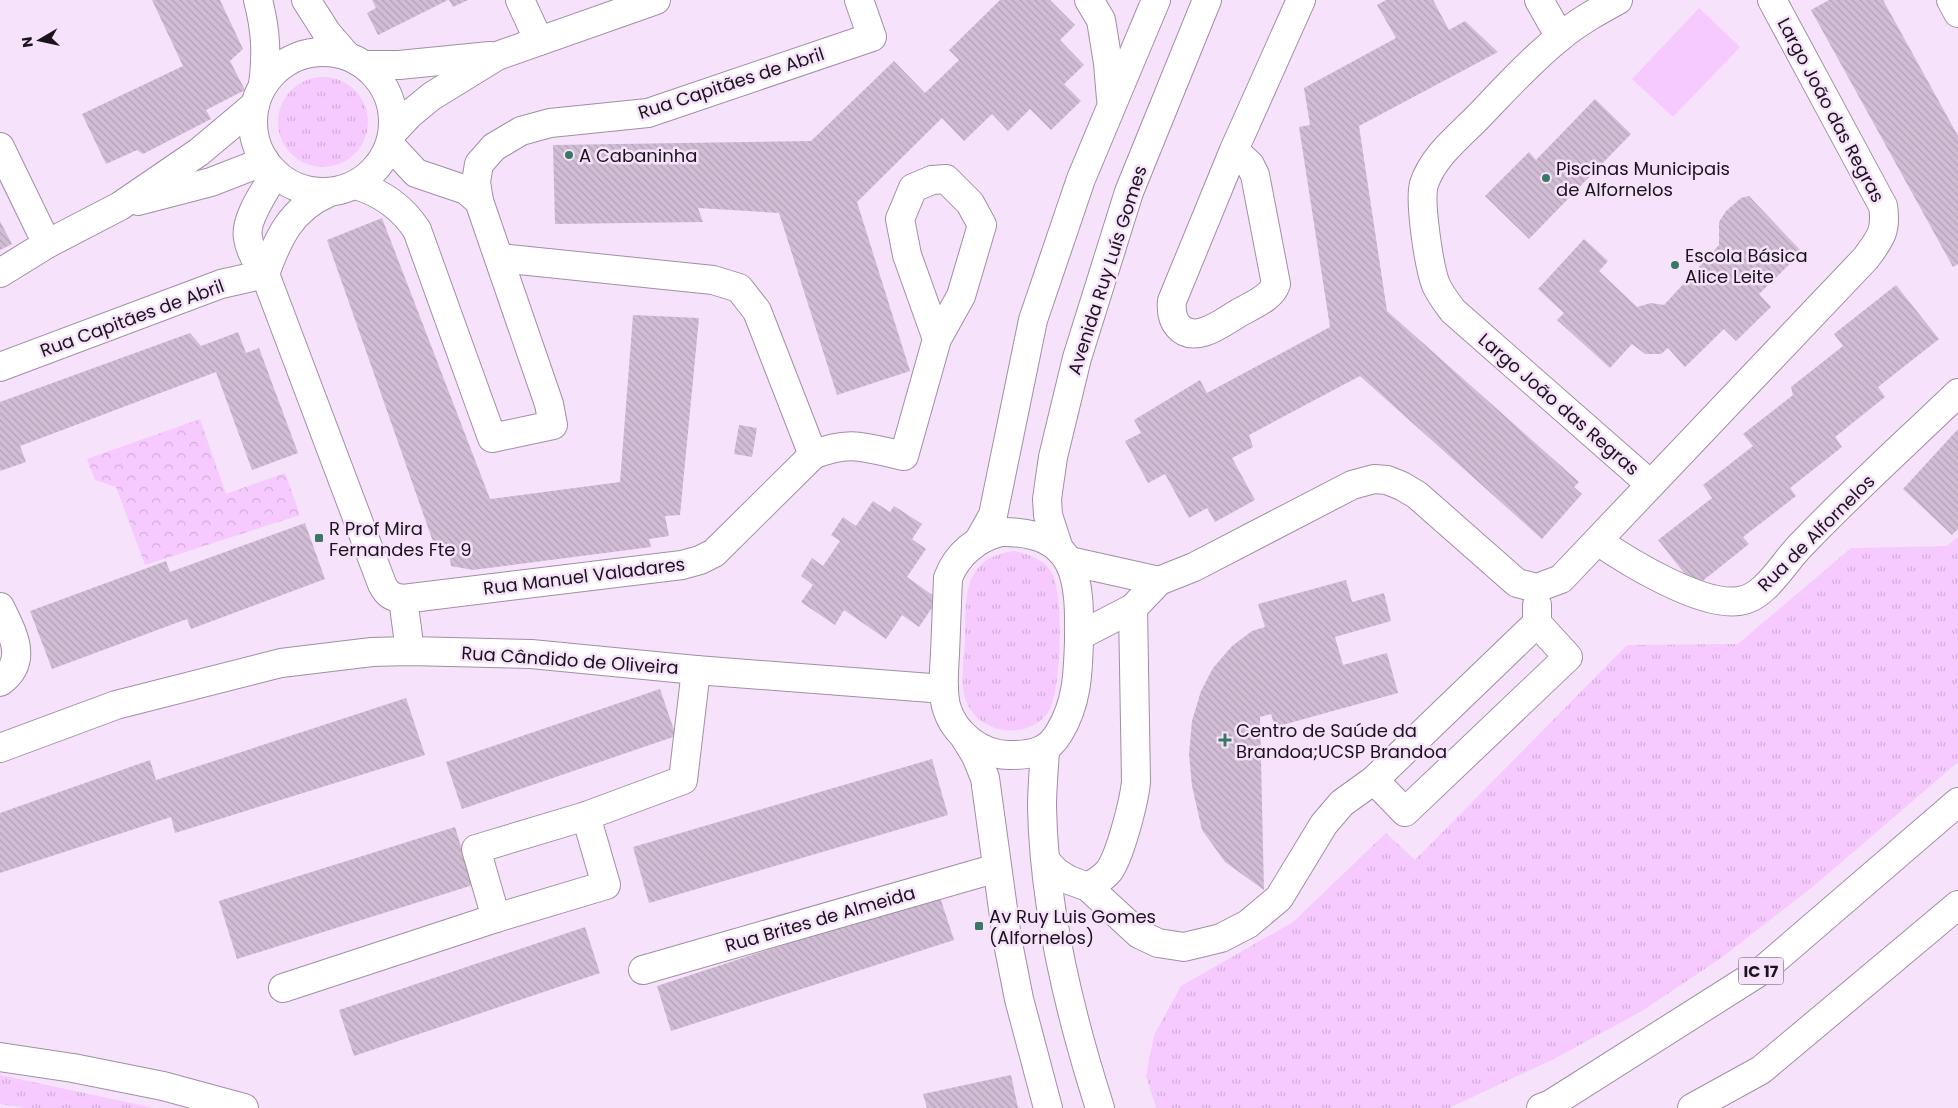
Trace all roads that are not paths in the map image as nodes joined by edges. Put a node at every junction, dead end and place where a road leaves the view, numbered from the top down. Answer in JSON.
{"nodes":[{"id":1,"x":258,"y":0,"type":"edge"},
{"id":2,"x":306,"y":0,"type":"edge"},
{"id":3,"x":520,"y":0,"type":"edge"},
{"id":4,"x":656,"y":0,"type":"edge"},
{"id":5,"x":859,"y":0,"type":"edge"},
{"id":6,"x":1088,"y":0,"type":"edge"},
{"id":7,"x":1156,"y":0,"type":"edge"},
{"id":8,"x":1208,"y":0,"type":"edge"},
{"id":9,"x":1300,"y":0,"type":"edge"},
{"id":10,"x":1539,"y":0,"type":"edge"},
{"id":11,"x":1618,"y":0,"type":"edge"},
{"id":12,"x":1772,"y":0,"type":"edge"},
{"id":13,"x":1951,"y":0,"type":"edge"},
{"id":14,"x":1958,"y":13,"type":"edge"},
{"id":15,"x":1560,"y":37,"type":"junction"},
{"id":16,"x":539,"y":41,"type":"junction"},
{"id":17,"x":497,"y":56,"type":"junction"},
{"id":18,"x":355,"y":60,"type":"junction"},
{"id":19,"x":259,"y":95,"type":"junction"},
{"id":20,"x":1111,"y":105,"type":"junction"},
{"id":21,"x":392,"y":138,"type":"junction"},
{"id":22,"x":0,"y":147,"type":"edge"},
{"id":23,"x":1234,"y":150,"type":"junction"},
{"id":24,"x":270,"y":167,"type":"junction"},
{"id":25,"x":442,"y":184,"type":"junction"},
{"id":26,"x":356,"y":185,"type":"junction"},
{"id":27,"x":328,"y":192,"type":"junction"},
{"id":28,"x":479,"y":201,"type":"junction"},
{"id":29,"x":120,"y":206,"type":"junction"},
{"id":30,"x":417,"y":230,"type":"junction"},
{"id":31,"x":47,"y":244,"type":"junction"},
{"id":32,"x":500,"y":258,"type":"junction"},
{"id":33,"x":0,"y":273,"type":"edge"},
{"id":34,"x":265,"y":274,"type":"junction"},
{"id":35,"x":937,"y":339,"type":"junction"},
{"id":36,"x":0,"y":367,"type":"edge"},
{"id":37,"x":1958,"y":393,"type":"edge"},
{"id":38,"x":813,"y":455,"type":"junction"},
{"id":39,"x":1650,"y":484,"type":"junction"},
{"id":40,"x":979,"y":540,"type":"junction"},
{"id":41,"x":1598,"y":541,"type":"junction"},
{"id":42,"x":1064,"y":555,"type":"junction"},
{"id":43,"x":1159,"y":581,"type":"junction"},
{"id":44,"x":1537,"y":588,"type":"junction"},
{"id":45,"x":402,"y":598,"type":"junction"},
{"id":46,"x":0,"y":607,"type":"edge"},
{"id":47,"x":1133,"y":608,"type":"junction"},
{"id":48,"x":1537,"y":623,"type":"junction"},
{"id":49,"x":1079,"y":636,"type":"junction"},
{"id":50,"x":410,"y":651,"type":"junction"},
{"id":51,"x":696,"y":670,"type":"junction"},
{"id":52,"x":0,"y":682,"type":"edge"},
{"id":53,"x":944,"y":689,"type":"junction"},
{"id":54,"x":963,"y":735,"type":"junction"},
{"id":55,"x":0,"y":748,"type":"edge"},
{"id":56,"x":1045,"y":750,"type":"junction"},
{"id":57,"x":1374,"y":780,"type":"junction"},
{"id":58,"x":1958,"y":802,"type":"edge"},
{"id":59,"x":586,"y":816,"type":"junction"},
{"id":60,"x":1046,"y":861,"type":"junction"},
{"id":61,"x":996,"y":868,"type":"junction"},
{"id":62,"x":1088,"y":887,"type":"junction"},
{"id":63,"x":1958,"y":905,"type":"edge"},
{"id":64,"x":496,"y":918,"type":"junction"},
{"id":65,"x":643,"y":970,"type":"dead end"},
{"id":66,"x":283,"y":988,"type":"dead end"},
{"id":67,"x":0,"y":1057,"type":"edge"},
{"id":68,"x":244,"y":1108,"type":"edge"},
{"id":69,"x":1048,"y":1108,"type":"edge"},
{"id":70,"x":1100,"y":1108,"type":"edge"},
{"id":71,"x":1541,"y":1108,"type":"edge"},
{"id":72,"x":1692,"y":1108,"type":"edge"}],
"edges":[{"from":1,"to":19,"type":"main road"},
{"from":2,"to":18,"type":"main road"},
{"from":3,"to":16,"type":"main road"},
{"from":4,"to":16,"type":"main road"},
{"from":5,"to":28,"type":"main road","name":"Rua Capitães de Abril"},
{"from":6,"to":20,"type":"main road"},
{"from":7,"to":20,"type":"main road"},
{"from":8,"to":42,"type":"main road","name":"Avenida Ruy Luís Gomes"},
{"from":9,"to":23,"type":"main road"},
{"from":10,"to":15,"type":"main road"},
{"from":11,"to":15,"type":"main road","name":"Largo João das Regras"},
{"from":12,"to":39,"type":"main road","name":"Largo João das Regras"},
{"from":13,"to":14,"type":"main road"},
{"from":15,"to":39,"type":"main road","name":"Largo João das Regras"},
{"from":16,"to":17,"type":"main road"},
{"from":17,"to":18,"type":"main road"},
{"from":17,"to":21,"type":"main road"},
{"from":18,"to":19,"type":"main road"},
{"from":18,"to":21,"type":"main road"},
{"from":19,"to":24,"type":"main road"},
{"from":19,"to":29,"type":"main road"},
{"from":20,"to":40,"type":"main road"},
{"from":21,"to":25,"type":"main road"},
{"from":21,"to":26,"type":"main road"},
{"from":22,"to":31,"type":"main road"},
{"from":23,"to":23,"type":"main road"},
{"from":24,"to":27,"type":"main road"},
{"from":24,"to":29,"type":"main road"},
{"from":24,"to":34,"type":"main road"},
{"from":25,"to":28,"type":"main road"},
{"from":25,"to":30,"type":"main road"},
{"from":26,"to":27,"type":"main road"},
{"from":26,"to":30,"type":"main road"},
{"from":27,"to":34,"type":"main road"},
{"from":28,"to":32,"type":"main road"},
{"from":29,"to":31,"type":"main road"},
{"from":30,"to":32,"type":"main road"},
{"from":31,"to":33,"type":"main road"},
{"from":32,"to":38,"type":"main road"},
{"from":34,"to":36,"type":"main road","name":"Rua Capitães de Abril"},
{"from":34,"to":45,"type":"main road"},
{"from":35,"to":35,"type":"main road","name":"Rua Manuel Valadares"},
{"from":35,"to":38,"type":"main road","name":"Rua Manuel Valadares"},
{"from":37,"to":41,"type":"main road","name":"Rua de Alfornelos"},
{"from":38,"to":45,"type":"main road","name":"Rua Manuel Valadares"},
{"from":39,"to":41,"type":"main road"},
{"from":40,"to":42,"type":"main road"},
{"from":40,"to":53,"type":"main road"},
{"from":41,"to":44,"type":"main road"},
{"from":42,"to":43,"type":"main road"},
{"from":42,"to":49,"type":"main road","name":"Avenida Ruy Luís Gomes"},
{"from":43,"to":44,"type":"main road"},
{"from":43,"to":47,"type":"main road"},
{"from":44,"to":48,"type":"main road"},
{"from":45,"to":50,"type":"main road"},
{"from":46,"to":52,"type":"main road"},
{"from":47,"to":49,"type":"main road"},
{"from":47,"to":62,"type":"main road"},
{"from":48,"to":57,"type":"main road"},
{"from":48,"to":57,"type":"main road"},
{"from":49,"to":56,"type":"main road","name":"Avenida Ruy Luís Gomes"},
{"from":50,"to":51,"type":"main road","name":"Rua Cândido de Oliveira"},
{"from":50,"to":55,"type":"main road","name":"Rua Cândido de Oliveira"},
{"from":51,"to":53,"type":"main road","name":"Rua Cândido de Oliveira"},
{"from":51,"to":59,"type":"main road"},
{"from":53,"to":54,"type":"main road"},
{"from":54,"to":56,"type":"main road"},
{"from":54,"to":61,"type":"main road"},
{"from":56,"to":60,"type":"main road"},
{"from":57,"to":62,"type":"main road"},
{"from":58,"to":71,"type":"main road","number":"IC 17"},
{"from":59,"to":64,"type":"main road"},
{"from":59,"to":64,"type":"main road"},
{"from":60,"to":62,"type":"main road"},
{"from":60,"to":70,"type":"main road"},
{"from":61,"to":65,"type":"main road","name":"Rua Brites de Almeida"},
{"from":61,"to":69,"type":"main road"},
{"from":63,"to":72,"type":"main road"},
{"from":64,"to":66,"type":"main road"},
{"from":67,"to":68,"type":"main road"}]}
